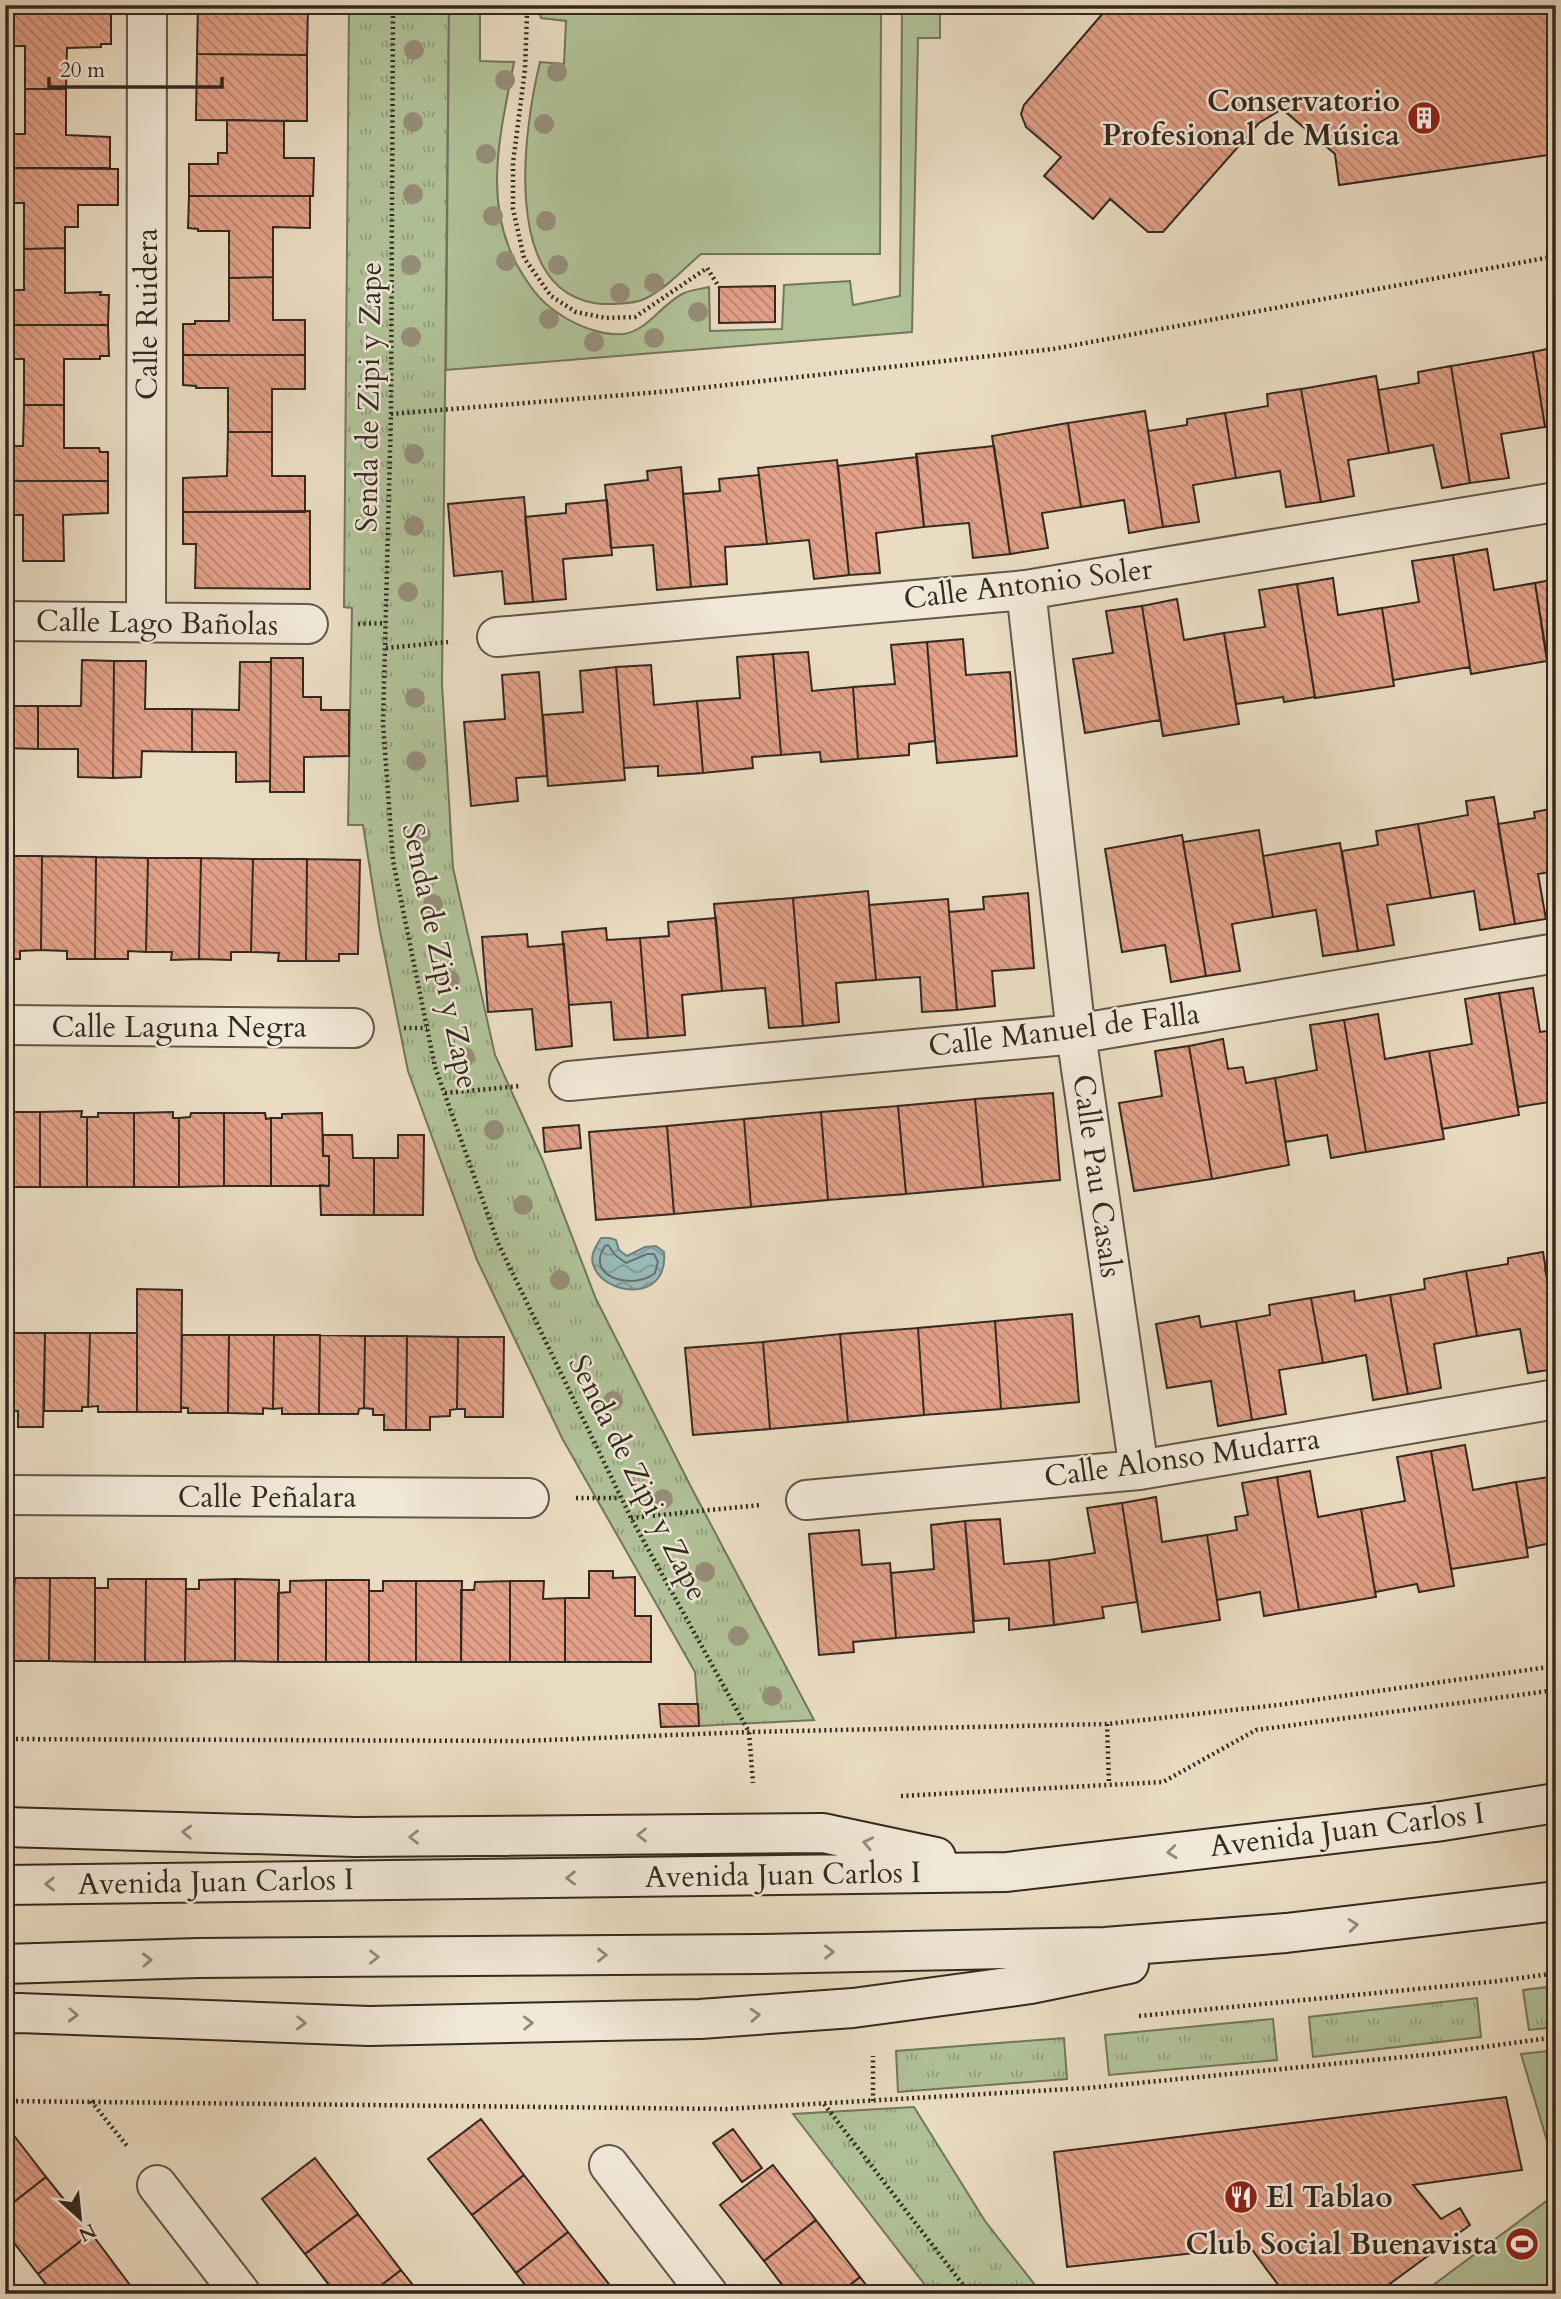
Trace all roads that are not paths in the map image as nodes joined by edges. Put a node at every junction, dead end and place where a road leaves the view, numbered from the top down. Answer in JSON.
{"nodes":[{"id":1,"x":147,"y":5,"type":"edge"},
{"id":2,"x":1556,"y":502,"type":"edge"},
{"id":3,"x":1026,"y":590,"type":"junction"},
{"id":4,"x":5,"y":621,"type":"edge"},
{"id":5,"x":146,"y":623,"type":"junction"},
{"id":6,"x":308,"y":624,"type":"dead end"},
{"id":7,"x":497,"y":638,"type":"road end"},
{"id":8,"x":1556,"y":953,"type":"edge"},
{"id":9,"x":5,"y":1025,"type":"edge"},
{"id":10,"x":354,"y":1028,"type":"dead end"},
{"id":11,"x":1076,"y":1034,"type":"junction"},
{"id":12,"x":569,"y":1081,"type":"road end"},
{"id":13,"x":1556,"y":1399,"type":"edge"},
{"id":14,"x":1139,"y":1470,"type":"junction"},
{"id":15,"x":5,"y":1495,"type":"edge"},
{"id":16,"x":529,"y":1498,"type":"dead end"},
{"id":17,"x":806,"y":1500,"type":"road end"},
{"id":18,"x":1556,"y":1803,"type":"edge"},
{"id":19,"x":5,"y":1827,"type":"edge"},
{"id":20,"x":1007,"y":1872,"type":"junction"},
{"id":21,"x":5,"y":1885,"type":"edge"},
{"id":22,"x":1556,"y":1901,"type":"edge"},
{"id":23,"x":1286,"y":1933,"type":"junction"},
{"id":24,"x":5,"y":1964,"type":"edge"},
{"id":25,"x":5,"y":2014,"type":"edge"},
{"id":26,"x":609,"y":2165,"type":"dead end"},
{"id":27,"x":158,"y":2185,"type":"road end"},
{"id":28,"x":240,"y":2294,"type":"edge"},
{"id":29,"x":708,"y":2294,"type":"edge"}],
"edges":[{"from":1,"to":5,"type":"street","name":"Calle Ruidera"},
{"from":2,"to":3,"type":"street","name":"Calle Antonio Soler"},
{"from":3,"to":7,"type":"street","name":"Calle Antonio Soler"},
{"from":3,"to":11,"type":"street","name":"Calle Pau Casals"},
{"from":4,"to":5,"type":"street","name":"Calle Lago Bañolas"},
{"from":5,"to":6,"type":"street","name":"Calle Lago Bañolas"},
{"from":8,"to":11,"type":"street","name":"Calle Manuel de Falla"},
{"from":9,"to":10,"type":"street","name":"Calle Laguna Negra"},
{"from":11,"to":12,"type":"street","name":"Calle Manuel de Falla"},
{"from":11,"to":14,"type":"street","name":"Calle Pau Casals"},
{"from":13,"to":14,"type":"street","name":"Calle Alonso Mudarra"},
{"from":14,"to":17,"type":"street","name":"Calle Alonso Mudarra"},
{"from":15,"to":16,"type":"street","name":"Calle Peñalara"},
{"from":18,"to":20,"type":"street","name":"Avenida Juan Carlos I","one_way":true},
{"from":20,"to":19,"type":"street","one_way":true},
{"from":20,"to":21,"type":"street","name":"Avenida Juan Carlos I","one_way":true},
{"from":23,"to":22,"type":"street","one_way":true},
{"from":24,"to":23,"type":"street","one_way":true},
{"from":25,"to":23,"type":"street","one_way":true},
{"from":26,"to":29,"type":"street"},
{"from":27,"to":28,"type":"street"}]}
